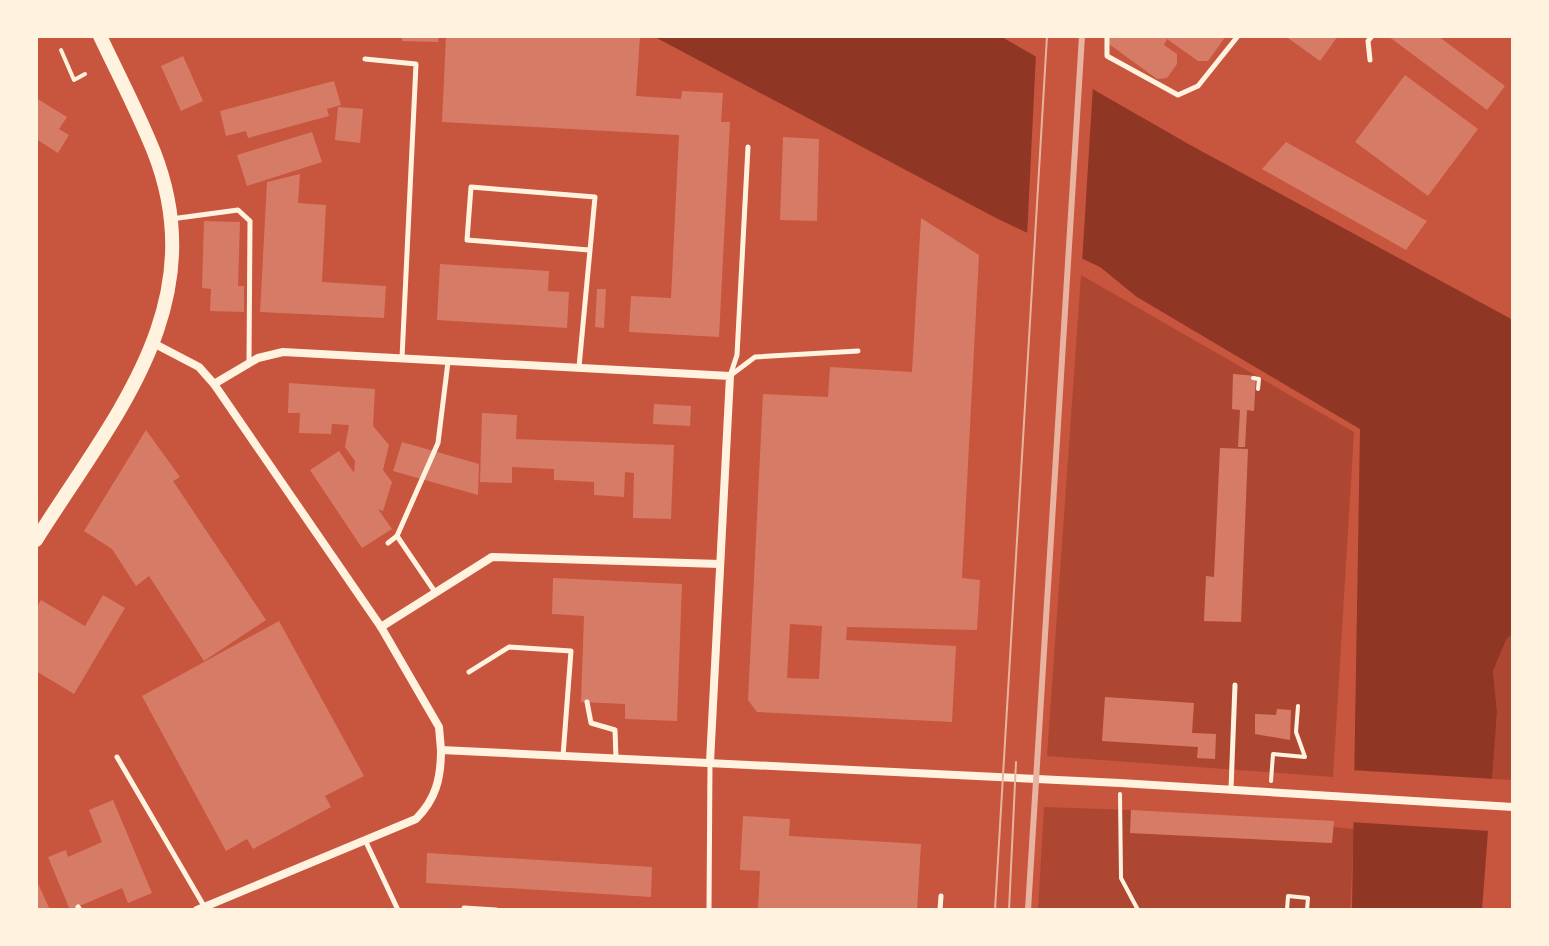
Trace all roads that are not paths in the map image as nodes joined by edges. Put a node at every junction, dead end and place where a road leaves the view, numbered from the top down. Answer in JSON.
{"nodes":[{"id":1,"x":100,"y":36,"type":"edge"},
{"id":2,"x":1107,"y":36,"type":"edge"},
{"id":3,"x":1238,"y":36,"type":"edge"},
{"id":4,"x":1372,"y":36,"type":"edge"},
{"id":5,"x":365,"y":59,"type":"dead end"},
{"id":6,"x":1370,"y":60,"type":"dead end"},
{"id":7,"x":748,"y":147,"type":"dead end"},
{"id":8,"x":170,"y":219,"type":"junction"},
{"id":9,"x":589,"y":250,"type":"junction"},
{"id":10,"x":155,"y":344,"type":"junction"},
{"id":11,"x":858,"y":351,"type":"dead end"},
{"id":12,"x":402,"y":358,"type":"junction"},
{"id":13,"x":448,"y":361,"type":"junction"},
{"id":14,"x":249,"y":363,"type":"junction"},
{"id":15,"x":579,"y":368,"type":"junction"},
{"id":16,"x":730,"y":376,"type":"junction"},
{"id":17,"x":214,"y":384,"type":"junction"},
{"id":18,"x":397,"y":536,"type":"junction"},
{"id":19,"x":36,"y":540,"type":"edge"},
{"id":20,"x":388,"y":543,"type":"dead end"},
{"id":21,"x":720,"y":564,"type":"junction"},
{"id":22,"x":435,"y":593,"type":"junction"},
{"id":23,"x":381,"y":627,"type":"junction"},
{"id":24,"x":469,"y":672,"type":"dead end"},
{"id":25,"x":1235,"y":685,"type":"dead end"},
{"id":26,"x":587,"y":702,"type":"dead end"},
{"id":27,"x":441,"y":750,"type":"junction"},
{"id":28,"x":563,"y":756,"type":"junction"},
{"id":29,"x":117,"y":757,"type":"dead end"},
{"id":30,"x":616,"y":758,"type":"junction"},
{"id":31,"x":710,"y":762,"type":"junction"},
{"id":32,"x":1231,"y":789,"type":"junction"},
{"id":33,"x":1513,"y":807,"type":"edge"},
{"id":34,"x":365,"y":840,"type":"junction"},
{"id":35,"x":941,"y":896,"type":"dead end"},
{"id":36,"x":201,"y":908,"type":"edge"},
{"id":37,"x":464,"y":908,"type":"dead end"},
{"id":38,"x":398,"y":910,"type":"edge"},
{"id":39,"x":496,"y":910,"type":"edge"},
{"id":40,"x":709,"y":910,"type":"edge"},
{"id":41,"x":940,"y":910,"type":"edge"}],
"edges":[{"from":1,"to":8,"type":"main road"},
{"from":2,"to":3,"type":"lane"},
{"from":4,"to":6,"type":"lane"},
{"from":5,"to":12,"type":"lane"},
{"from":7,"to":16,"type":"lane"},
{"from":8,"to":10,"type":"main road"},
{"from":8,"to":14,"type":"lane"},
{"from":9,"to":9,"type":"lane"},
{"from":9,"to":15,"type":"lane"},
{"from":10,"to":17,"type":"street"},
{"from":10,"to":19,"type":"main road"},
{"from":11,"to":16,"type":"lane"},
{"from":12,"to":13,"type":"street"},
{"from":12,"to":14,"type":"street"},
{"from":13,"to":15,"type":"street"},
{"from":13,"to":18,"type":"lane"},
{"from":14,"to":17,"type":"street"},
{"from":15,"to":16,"type":"street"},
{"from":16,"to":21,"type":"street"},
{"from":17,"to":23,"type":"street"},
{"from":18,"to":20,"type":"lane"},
{"from":18,"to":22,"type":"lane"},
{"from":21,"to":22,"type":"street"},
{"from":21,"to":31,"type":"street"},
{"from":22,"to":23,"type":"street"},
{"from":23,"to":27,"type":"street"},
{"from":24,"to":28,"type":"lane"},
{"from":25,"to":32,"type":"lane"},
{"from":26,"to":30,"type":"lane"},
{"from":27,"to":28,"type":"street"},
{"from":27,"to":34,"type":"street"},
{"from":28,"to":30,"type":"street"},
{"from":29,"to":36,"type":"lane"},
{"from":30,"to":31,"type":"street"},
{"from":31,"to":32,"type":"street"},
{"from":31,"to":40,"type":"lane"},
{"from":32,"to":33,"type":"street"},
{"from":34,"to":36,"type":"street"},
{"from":34,"to":38,"type":"lane"},
{"from":35,"to":41,"type":"lane"},
{"from":37,"to":39,"type":"lane"}]}
